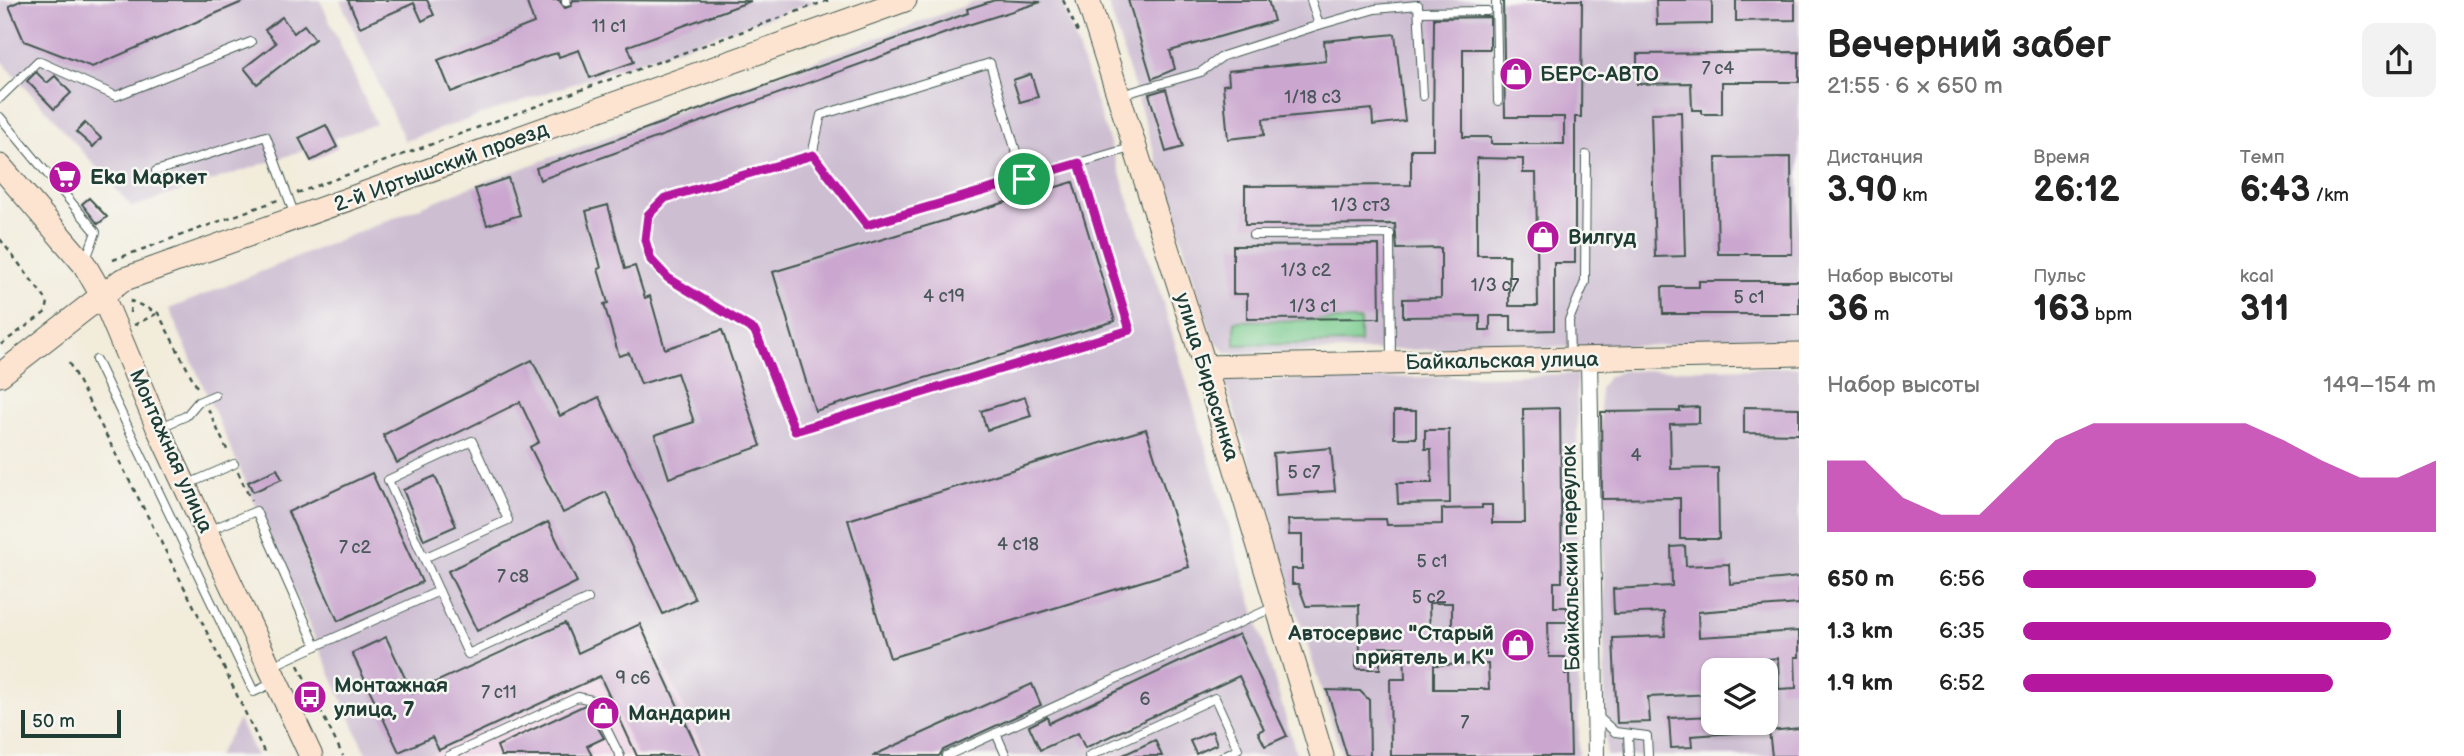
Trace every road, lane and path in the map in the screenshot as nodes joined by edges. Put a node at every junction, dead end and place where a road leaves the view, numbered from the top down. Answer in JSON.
{"nodes":[{"id":1,"x":829,"y":0,"type":"edge"},
{"id":2,"x":905,"y":0,"type":"edge"},
{"id":3,"x":1088,"y":0,"type":"edge"},
{"id":4,"x":1311,"y":0,"type":"edge"},
{"id":5,"x":1496,"y":0,"type":"edge"},
{"id":6,"x":1389,"y":4,"type":"edge"},
{"id":7,"x":1487,"y":11,"type":"dead end"},
{"id":8,"x":1419,"y":12,"type":"junction"},
{"id":9,"x":1319,"y":25,"type":"junction"},
{"id":10,"x":251,"y":42,"type":"dead end"},
{"id":11,"x":1118,"y":96,"type":"junction"},
{"id":12,"x":1423,"y":96,"type":"dead end"},
{"id":13,"x":0,"y":98,"type":"edge"},
{"id":14,"x":1498,"y":101,"type":"dead end"},
{"id":15,"x":0,"y":117,"type":"edge"},
{"id":16,"x":1134,"y":147,"type":"junction"},
{"id":17,"x":813,"y":155,"type":"junction"},
{"id":18,"x":1586,"y":155,"type":"dead end"},
{"id":19,"x":1079,"y":163,"type":"junction"},
{"id":20,"x":0,"y":166,"type":"edge"},
{"id":21,"x":156,"y":171,"type":"dead end"},
{"id":22,"x":1024,"y":179,"type":"junction"},
{"id":23,"x":288,"y":197,"type":"junction"},
{"id":24,"x":296,"y":219,"type":"junction"},
{"id":25,"x":1253,"y":235,"type":"dead end"},
{"id":26,"x":0,"y":239,"type":"edge"},
{"id":27,"x":113,"y":260,"type":"dead end"},
{"id":28,"x":84,"y":264,"type":"junction"},
{"id":29,"x":103,"y":297,"type":"junction"},
{"id":30,"x":158,"y":313,"type":"dead end"},
{"id":31,"x":128,"y":328,"type":"dead end"},
{"id":32,"x":0,"y":345,"type":"edge"},
{"id":33,"x":1799,"y":354,"type":"edge"},
{"id":34,"x":1580,"y":359,"type":"junction"},
{"id":35,"x":96,"y":360,"type":"dead end"},
{"id":36,"x":69,"y":363,"type":"dead end"},
{"id":37,"x":1391,"y":363,"type":"junction"},
{"id":38,"x":1205,"y":367,"type":"junction"},
{"id":39,"x":0,"y":375,"type":"edge"},
{"id":40,"x":215,"y":395,"type":"dead end"},
{"id":41,"x":158,"y":428,"type":"junction"},
{"id":42,"x":234,"y":464,"type":"dead end"},
{"id":43,"x":186,"y":485,"type":"junction"},
{"id":44,"x":207,"y":531,"type":"junction"},
{"id":45,"x":424,"y":558,"type":"junction"},
{"id":46,"x":439,"y":592,"type":"junction"},
{"id":47,"x":588,"y":599,"type":"dead end"},
{"id":48,"x":1276,"y":606,"type":"junction"},
{"id":49,"x":316,"y":646,"type":"junction"},
{"id":50,"x":293,"y":656,"type":"junction"},
{"id":51,"x":272,"y":674,"type":"junction"},
{"id":52,"x":1595,"y":715,"type":"junction"},
{"id":53,"x":996,"y":733,"type":"junction"},
{"id":54,"x":1628,"y":734,"type":"junction"},
{"id":55,"x":266,"y":756,"type":"edge"},
{"id":56,"x":311,"y":756,"type":"edge"},
{"id":57,"x":343,"y":756,"type":"edge"},
{"id":58,"x":449,"y":756,"type":"edge"},
{"id":59,"x":620,"y":756,"type":"edge"},
{"id":60,"x":946,"y":756,"type":"edge"},
{"id":61,"x":1006,"y":756,"type":"edge"},
{"id":62,"x":1089,"y":756,"type":"edge"},
{"id":63,"x":1223,"y":756,"type":"edge"},
{"id":64,"x":1322,"y":756,"type":"edge"},
{"id":65,"x":1596,"y":756,"type":"edge"},
{"id":66,"x":1629,"y":756,"type":"edge"},
{"id":67,"x":1648,"y":756,"type":"edge"}],
"edges":[{"from":1,"to":23,"type":"path"},
{"from":2,"to":24,"type":"main road","name":"2-й Иртышский проезд"},
{"from":3,"to":11,"type":"main road","name":"улица Бирюсинка"},
{"from":4,"to":9,"type":"lane"},
{"from":5,"to":14,"type":"lane"},
{"from":6,"to":8,"type":"lane"},
{"from":6,"to":9,"type":"lane"},
{"from":7,"to":8,"type":"lane"},
{"from":8,"to":12,"type":"lane"},
{"from":9,"to":11,"type":"lane"},
{"from":10,"to":13,"type":"lane"},
{"from":11,"to":16,"type":"main road","name":"улица Бирюсинка"},
{"from":15,"to":28,"type":"lane"},
{"from":16,"to":19,"type":"lane"},
{"from":16,"to":38,"type":"main road","name":"улица Бирюсинка"},
{"from":17,"to":19,"type":"lane"},
{"from":17,"to":22,"type":"lane"},
{"from":17,"to":22,"type":"lane"},
{"from":18,"to":34,"type":"lane"},
{"from":19,"to":22,"type":"lane"},
{"from":20,"to":28,"type":"main road","name":"Монтажная улица"},
{"from":21,"to":23,"type":"lane"},
{"from":23,"to":24,"type":"lane"},
{"from":23,"to":27,"type":"path"},
{"from":24,"to":29,"type":"main road","name":"2-й Иртышский проезд"},
{"from":25,"to":37,"type":"lane"},
{"from":26,"to":32,"type":"path"},
{"from":28,"to":29,"type":"main road","name":"Монтажная улица"},
{"from":29,"to":39,"type":"main road","name":"2-й Иртышский проезд"},
{"from":29,"to":41,"type":"main road","name":"Монтажная улица"},
{"from":30,"to":31,"type":"path"},
{"from":33,"to":34,"type":"main road","name":"Байкальская улица"},
{"from":34,"to":37,"type":"main road","name":"Байкальская улица"},
{"from":34,"to":52,"type":"street","name":"Байкальский переулок"},
{"from":35,"to":51,"type":"lane"},
{"from":36,"to":55,"type":"path"},
{"from":37,"to":38,"type":"main road","name":"Байкальская улица"},
{"from":38,"to":48,"type":"main road","name":"улица Бирюсинка"},
{"from":40,"to":41,"type":"lane"},
{"from":41,"to":43,"type":"main road","name":"Монтажная улица"},
{"from":42,"to":43,"type":"lane"},
{"from":43,"to":44,"type":"main road","name":"Монтажная улица"},
{"from":44,"to":49,"type":"lane"},
{"from":44,"to":51,"type":"main road","name":"Монтажная улица"},
{"from":45,"to":45,"type":"lane"},
{"from":45,"to":46,"type":"lane"},
{"from":46,"to":47,"type":"lane"},
{"from":46,"to":49,"type":"lane"},
{"from":48,"to":53,"type":"lane"},
{"from":48,"to":64,"type":"main road","name":"улица Бирюсинка"},
{"from":49,"to":50,"type":"lane"},
{"from":50,"to":51,"type":"lane"},
{"from":50,"to":57,"type":"path"},
{"from":51,"to":56,"type":"main road","name":"Монтажная улица"},
{"from":52,"to":54,"type":"lane"},
{"from":52,"to":65,"type":"street","name":"Байкальский переулок"},
{"from":53,"to":60,"type":"lane"},
{"from":53,"to":61,"type":"lane"},
{"from":54,"to":66,"type":"lane"},
{"from":54,"to":67,"type":"lane"},
{"from":58,"to":59,"type":"lane"},
{"from":62,"to":63,"type":"lane"}]}
